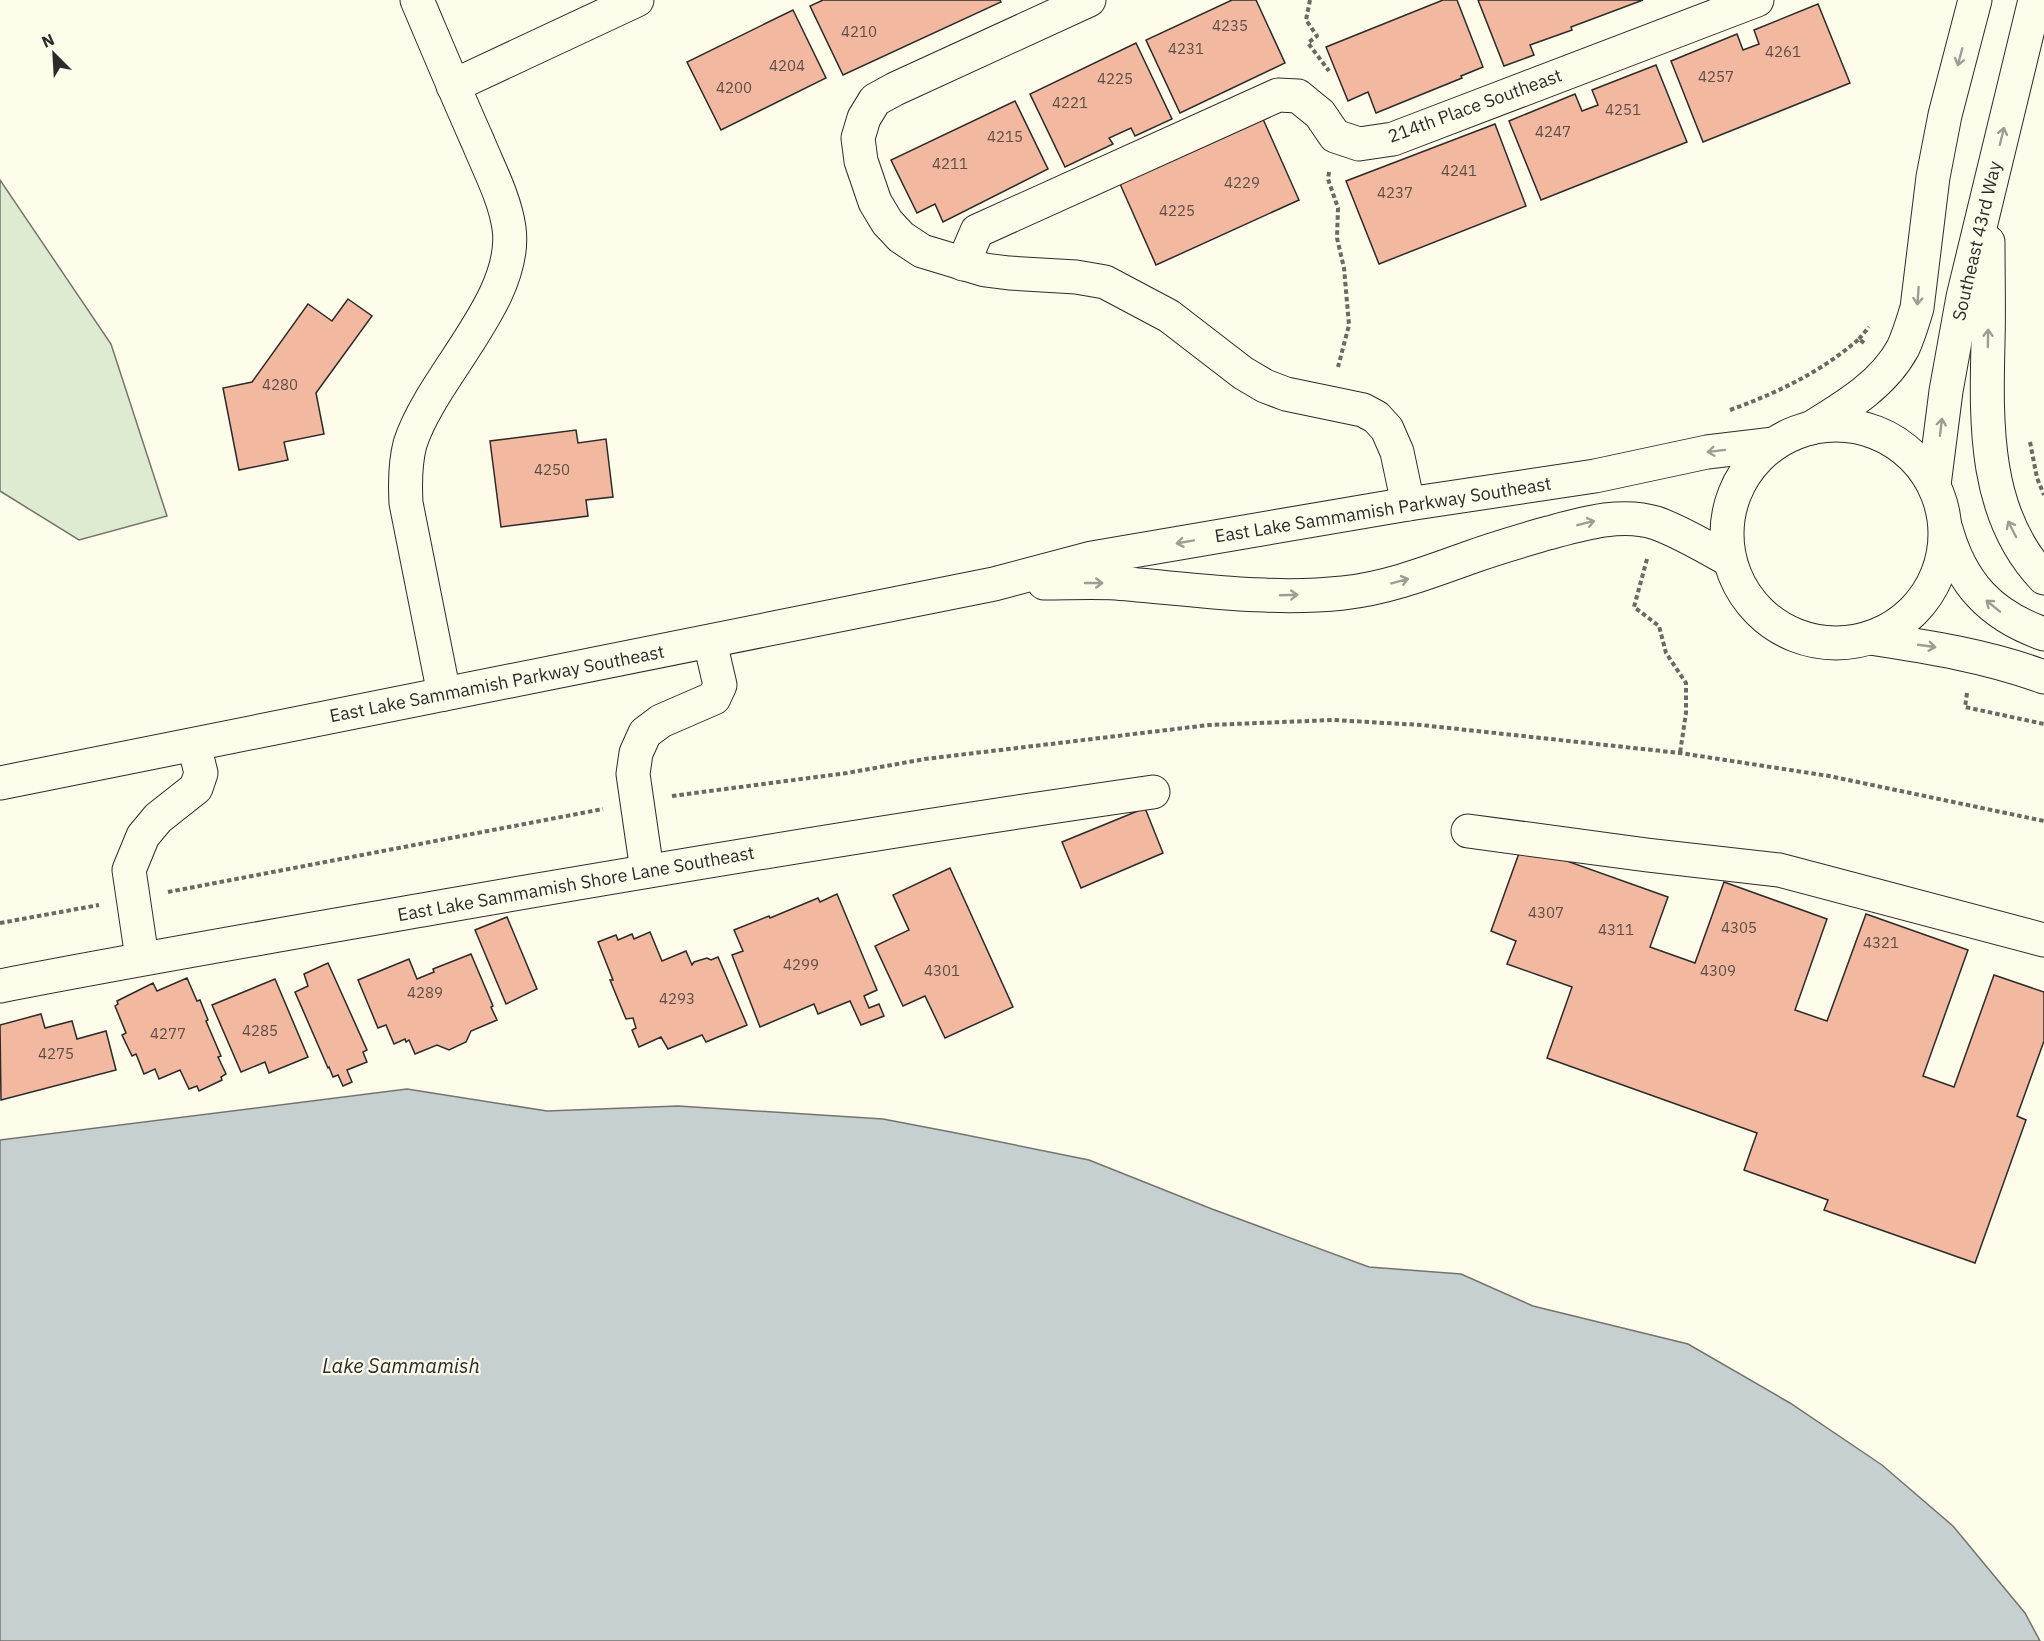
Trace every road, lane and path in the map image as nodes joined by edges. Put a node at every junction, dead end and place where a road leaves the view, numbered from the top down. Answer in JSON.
{"nodes":[{"id":1,"x":417,"y":0,"type":"edge"},
{"id":2,"x":637,"y":0,"type":"edge"},
{"id":3,"x":1089,"y":0,"type":"edge"},
{"id":4,"x":1310,"y":0,"type":"edge"},
{"id":5,"x":1757,"y":0,"type":"edge"},
{"id":6,"x":1975,"y":0,"type":"edge"},
{"id":7,"x":2035,"y":0,"type":"edge"},
{"id":8,"x":1332,"y":80,"type":"dead end"},
{"id":9,"x":453,"y":86,"type":"junction"},
{"id":10,"x":1335,"y":136,"type":"junction"},
{"id":11,"x":1988,"y":193,"type":"junction"},
{"id":12,"x":963,"y":264,"type":"junction"},
{"id":13,"x":1869,"y":347,"type":"dead end"},
{"id":14,"x":1327,"y":403,"type":"junction"},
{"id":15,"x":1725,"y":412,"type":"dead end"},
{"id":16,"x":1809,"y":428,"type":"junction"},
{"id":17,"x":1774,"y":444,"type":"junction"},
{"id":18,"x":1934,"y":485,"type":"junction"},
{"id":19,"x":1408,"y":504,"type":"junction"},
{"id":20,"x":1944,"y":522,"type":"junction"},
{"id":21,"x":1649,"y":552,"type":"dead end"},
{"id":22,"x":1729,"y":560,"type":"junction"},
{"id":23,"x":2044,"y":578,"type":"edge"},
{"id":24,"x":994,"y":584,"type":"junction"},
{"id":25,"x":2044,"y":634,"type":"edge"},
{"id":26,"x":1869,"y":638,"type":"junction"},
{"id":27,"x":710,"y":642,"type":"junction"},
{"id":28,"x":2044,"y":677,"type":"edge"},
{"id":29,"x":444,"y":693,"type":"junction"},
{"id":30,"x":1965,"y":707,"type":"dead end"},
{"id":31,"x":2044,"y":724,"type":"edge"},
{"id":32,"x":194,"y":745,"type":"junction"},
{"id":33,"x":1680,"y":753,"type":"junction"},
{"id":34,"x":0,"y":783,"type":"edge"},
{"id":35,"x":1154,"y":792,"type":"dead end"},
{"id":36,"x":636,"y":801,"type":"junction"},
{"id":37,"x":2044,"y":821,"type":"edge"},
{"id":38,"x":1468,"y":831,"type":"dead end"},
{"id":39,"x":647,"y":871,"type":"junction"},
{"id":40,"x":132,"y":899,"type":"junction"},
{"id":41,"x":0,"y":923,"type":"edge"},
{"id":42,"x":2044,"y":940,"type":"edge"},
{"id":43,"x":142,"y":958,"type":"junction"},
{"id":44,"x":0,"y":986,"type":"edge"}],
"edges":[{"from":1,"to":9,"type":"main road"},
{"from":2,"to":9,"type":"main road"},
{"from":3,"to":12,"type":"main road"},
{"from":4,"to":8,"type":"path"},
{"from":5,"to":10,"type":"main road","name":"214th Place Southeast"},
{"from":6,"to":16,"type":"main road","one_way":true},
{"from":11,"to":7,"type":"main road","name":"Southeast 43rd Way","one_way":true},
{"from":9,"to":29,"type":"main road"},
{"from":10,"to":12,"type":"main road"},
{"from":10,"to":14,"type":"path"},
{"from":18,"to":11,"type":"main road","name":"Southeast 43rd Way","one_way":true},
{"from":23,"to":11,"type":"main road","one_way":true},
{"from":12,"to":14,"type":"main road"},
{"from":13,"to":15,"type":"path"},
{"from":14,"to":19,"type":"main road"},
{"from":16,"to":17,"type":"main road"},
{"from":16,"to":18,"type":"main road"},
{"from":17,"to":19,"type":"main road","name":"East Lake Sammamish Parkway Southeast","one_way":true},
{"from":17,"to":22,"type":"main road"},
{"from":18,"to":20,"type":"main road"},
{"from":19,"to":24,"type":"main road","name":"East Lake Sammamish Parkway Southeast","one_way":true},
{"from":25,"to":20,"type":"main road","one_way":true},
{"from":20,"to":26,"type":"main road"},
{"from":21,"to":33,"type":"path"},
{"from":24,"to":22,"type":"main road","name":"East Lake Sammamish Parkway Southeast","one_way":true},
{"from":22,"to":26,"type":"main road"},
{"from":24,"to":27,"type":"main road","name":"East Lake Sammamish Parkway Southeast"},
{"from":26,"to":28,"type":"main road","one_way":true},
{"from":27,"to":29,"type":"main road","name":"East Lake Sammamish Parkway Southeast"},
{"from":27,"to":36,"type":"main road"},
{"from":29,"to":32,"type":"main road","name":"East Lake Sammamish Parkway Southeast"},
{"from":30,"to":31,"type":"path"},
{"from":32,"to":34,"type":"main road","name":"East Lake Sammamish Parkway Southeast"},
{"from":32,"to":40,"type":"main road"},
{"from":33,"to":36,"type":"path"},
{"from":33,"to":37,"type":"path"},
{"from":35,"to":39,"type":"main road","name":"East Lake Sammamish Shore Lane Southeast"},
{"from":36,"to":39,"type":"main road"},
{"from":36,"to":40,"type":"path"},
{"from":38,"to":42,"type":"main road"},
{"from":39,"to":43,"type":"main road","name":"East Lake Sammamish Shore Lane Southeast"},
{"from":40,"to":41,"type":"path"},
{"from":40,"to":43,"type":"main road"},
{"from":43,"to":44,"type":"main road","name":"East Lake Sammamish Shore Lane Southeast"}]}
